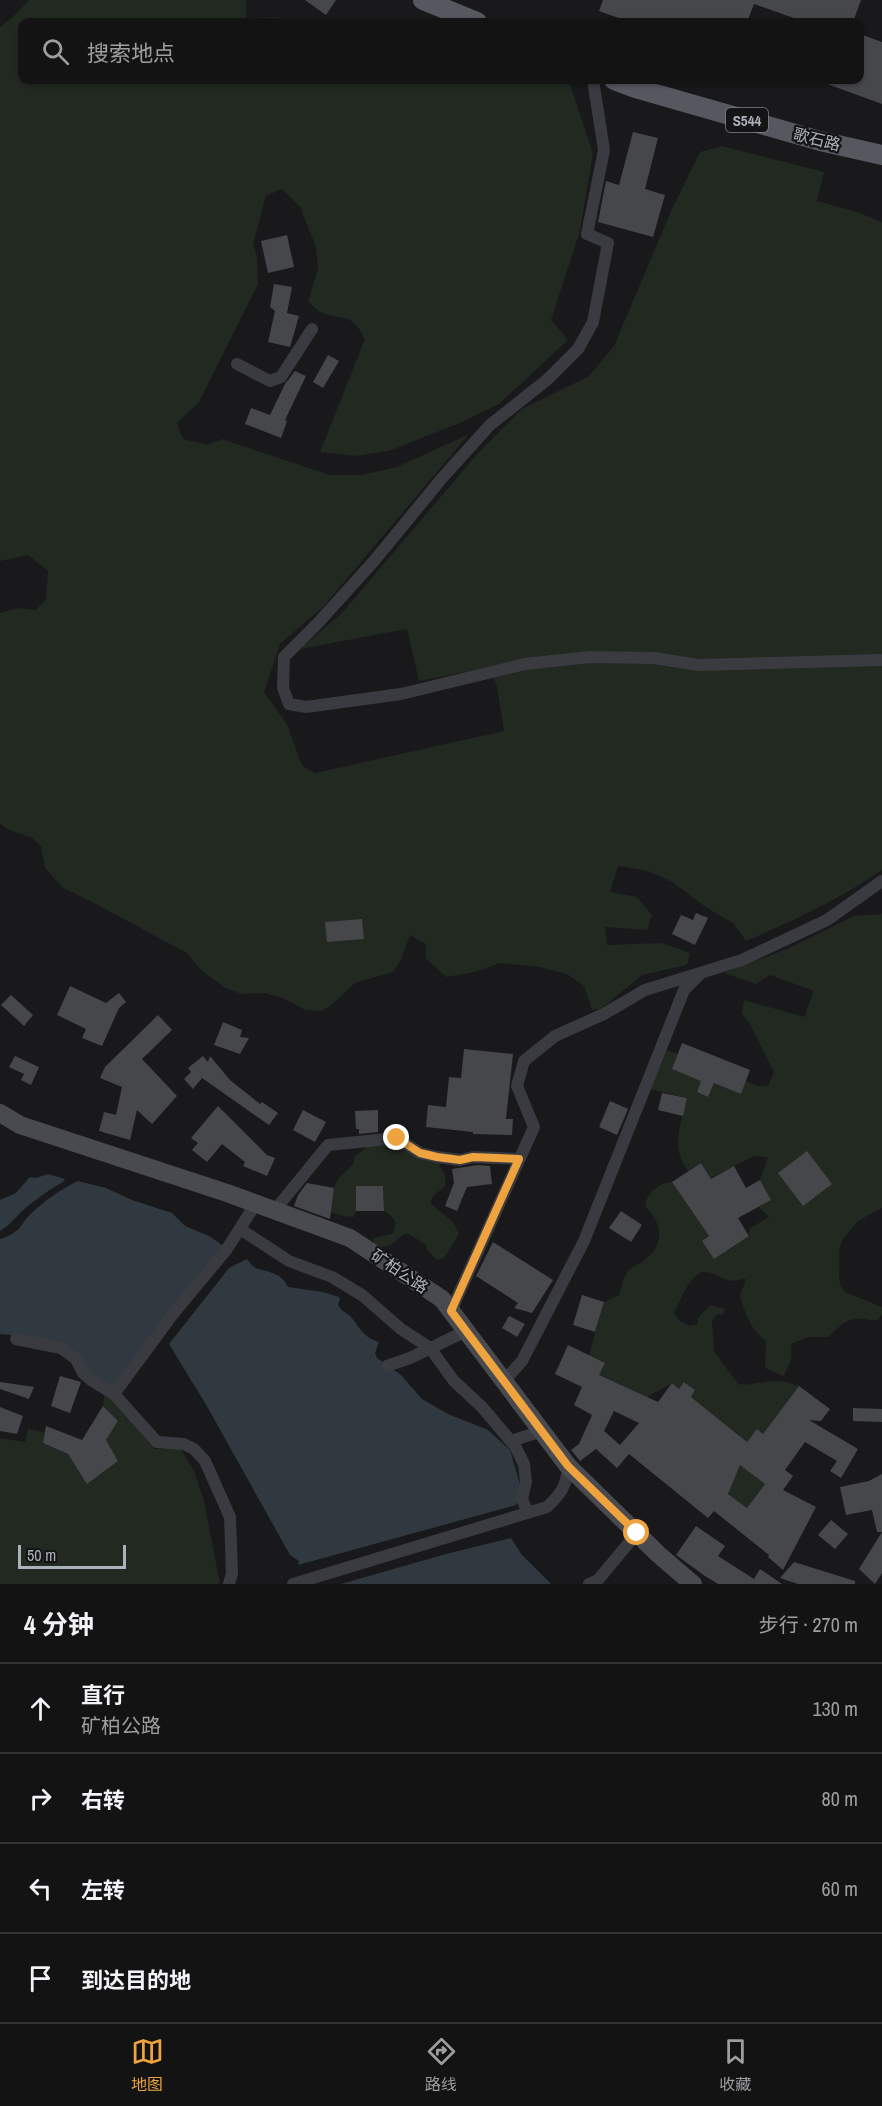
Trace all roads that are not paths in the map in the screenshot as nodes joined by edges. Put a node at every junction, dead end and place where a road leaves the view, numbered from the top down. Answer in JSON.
{"nodes":[{"id":1,"x":423,"y":0,"type":"edge"},
{"id":2,"x":467,"y":18,"type":"edge"},
{"id":3,"x":594,"y":84,"type":"edge"},
{"id":4,"x":624,"y":84,"type":"edge"},
{"id":5,"x":882,"y":155,"type":"edge"},
{"id":6,"x":312,"y":329,"type":"dead end"},
{"id":7,"x":237,"y":364,"type":"dead end"},
{"id":8,"x":880,"y":660,"type":"dead end"},
{"id":9,"x":882,"y":881,"type":"edge"},
{"id":10,"x":702,"y":972,"type":"junction"},
{"id":11,"x":0,"y":1113,"type":"edge"},
{"id":12,"x":519,"y":1159,"type":"junction"},
{"id":13,"x":256,"y":1203,"type":"junction"},
{"id":14,"x":275,"y":1210,"type":"junction"},
{"id":15,"x":240,"y":1229,"type":"junction"},
{"id":16,"x":451,"y":1311,"type":"junction"},
{"id":17,"x":466,"y":1331,"type":"junction"},
{"id":18,"x":16,"y":1340,"type":"dead end"},
{"id":19,"x":430,"y":1348,"type":"junction"},
{"id":20,"x":387,"y":1366,"type":"dead end"},
{"id":21,"x":504,"y":1382,"type":"junction"},
{"id":22,"x":114,"y":1394,"type":"junction"},
{"id":23,"x":542,"y":1431,"type":"junction"},
{"id":24,"x":511,"y":1441,"type":"junction"},
{"id":25,"x":568,"y":1466,"type":"junction"},
{"id":26,"x":528,"y":1513,"type":"junction"},
{"id":27,"x":637,"y":1533,"type":"junction"},
{"id":28,"x":229,"y":1584,"type":"edge"},
{"id":29,"x":293,"y":1584,"type":"edge"},
{"id":30,"x":589,"y":1584,"type":"edge"},
{"id":31,"x":693,"y":1584,"type":"edge"}],
"edges":[{"from":1,"to":2,"type":"main road"},
{"from":3,"to":8,"type":"street"},
{"from":4,"to":5,"type":"main road","name":"歌石路","number":"S544"},
{"from":6,"to":7,"type":"street"},
{"from":9,"to":10,"type":"street"},
{"from":10,"to":12,"type":"street"},
{"from":10,"to":21,"type":"street"},
{"from":11,"to":13,"type":"street","name":"矿柏公路"},
{"from":12,"to":14,"type":"street"},
{"from":12,"to":16,"type":"street"},
{"from":13,"to":14,"type":"street","name":"矿柏公路"},
{"from":13,"to":15,"type":"street"},
{"from":14,"to":16,"type":"street","name":"矿柏公路"},
{"from":15,"to":19,"type":"street"},
{"from":15,"to":22,"type":"street"},
{"from":16,"to":17,"type":"street","name":"矿柏公路"},
{"from":17,"to":19,"type":"street"},
{"from":17,"to":21,"type":"street","name":"矿柏公路"},
{"from":18,"to":22,"type":"street"},
{"from":19,"to":20,"type":"street"},
{"from":19,"to":24,"type":"street"},
{"from":21,"to":23,"type":"street","name":"矿柏公路"},
{"from":22,"to":28,"type":"street"},
{"from":23,"to":24,"type":"street"},
{"from":23,"to":25,"type":"street","name":"矿柏公路"},
{"from":24,"to":26,"type":"street"},
{"from":25,"to":26,"type":"street"},
{"from":25,"to":27,"type":"street","name":"矿柏公路"},
{"from":26,"to":29,"type":"street"},
{"from":27,"to":30,"type":"street"},
{"from":27,"to":31,"type":"street","name":"矿柏公路"}]}
